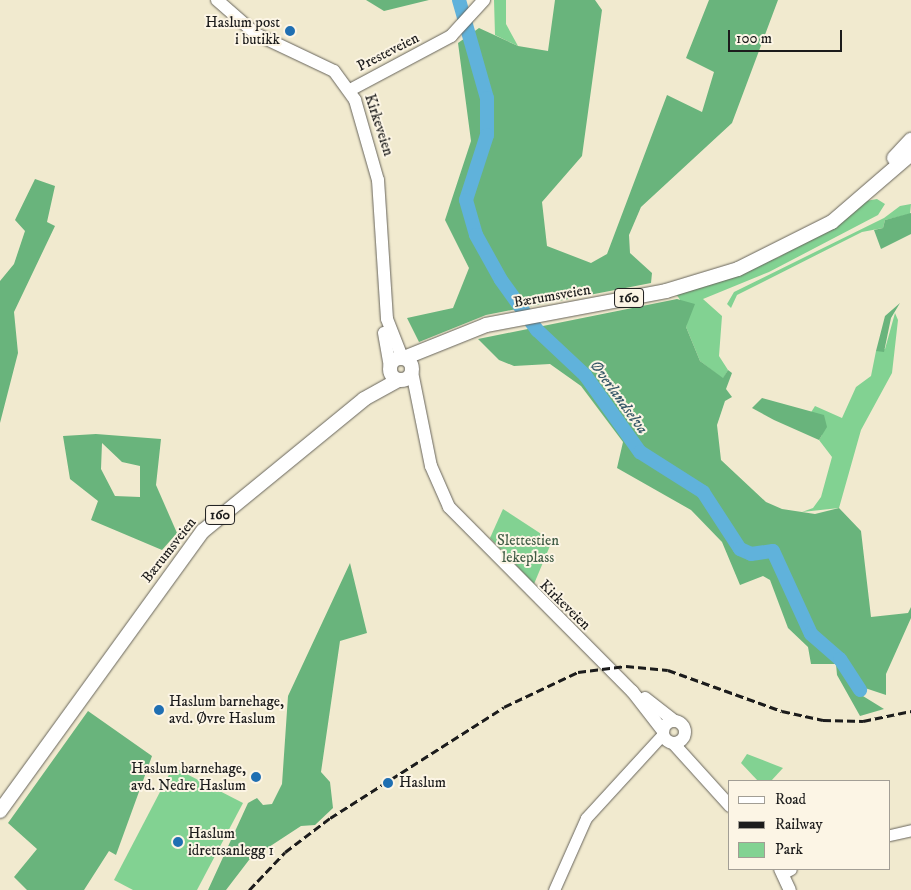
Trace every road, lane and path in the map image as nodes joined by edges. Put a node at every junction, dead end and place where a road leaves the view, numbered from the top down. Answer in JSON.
{"nodes":[{"id":1,"x":217,"y":0,"type":"edge"},
{"id":2,"x":483,"y":1,"type":"edge"},
{"id":3,"x":350,"y":90,"type":"junction"},
{"id":4,"x":911,"y":140,"type":"edge"},
{"id":5,"x":911,"y":154,"type":"edge"},
{"id":6,"x":814,"y":230,"type":"junction"},
{"id":7,"x":384,"y":272,"type":"junction"},
{"id":8,"x":438,"y":346,"type":"junction"},
{"id":9,"x":403,"y":358,"type":"junction"},
{"id":10,"x":390,"y":367,"type":"junction"},
{"id":11,"x":406,"y":375,"type":"junction"},
{"id":12,"x":364,"y":399,"type":"junction"},
{"id":13,"x":108,"y":661,"type":"junction"},
{"id":14,"x":632,"y":691,"type":"junction"},
{"id":15,"x":674,"y":721,"type":"junction"},
{"id":16,"x":684,"y":736,"type":"junction"},
{"id":17,"x":667,"y":738,"type":"junction"},
{"id":18,"x":705,"y":778,"type":"junction"},
{"id":19,"x":728,"y":804,"type":"edge"},
{"id":20,"x":0,"y":811,"type":"edge"},
{"id":21,"x":0,"y":823,"type":"edge"},
{"id":22,"x":911,"y":830,"type":"edge"},
{"id":23,"x":891,"y":835,"type":"edge"},
{"id":24,"x":785,"y":870,"type":"edge"},
{"id":25,"x":554,"y":890,"type":"edge"},
{"id":26,"x":790,"y":890,"type":"edge"}],
"edges":[{"from":1,"to":3,"type":"main road","name":"Kirkeveien"},
{"from":2,"to":3,"type":"main road","name":"Presteveien"},
{"from":3,"to":7,"type":"main road","name":"Kirkeveien"},
{"from":4,"to":6,"type":"main road","name":"Bærumsveien","number":"160"},
{"from":5,"to":6,"type":"main road","name":"Bærumsveien","number":"160"},
{"from":6,"to":8,"type":"main road","name":"Bærumsveien","number":"160"},
{"from":7,"to":9,"type":"main road","name":"Kirkeveien"},
{"from":7,"to":10,"type":"main road","name":"Kirkeveien"},
{"from":8,"to":9,"type":"main road","name":"Bærumsveien","number":"160"},
{"from":8,"to":11,"type":"main road","name":"Bærumsveien","number":"160"},
{"from":9,"to":10,"type":"main road","number":"160"},
{"from":9,"to":11,"type":"main road"},
{"from":10,"to":11,"type":"main road"},
{"from":10,"to":12,"type":"main road","name":"Bærumsveien","number":"160"},
{"from":11,"to":12,"type":"main road","name":"Bærumsveien","number":"160"},
{"from":11,"to":14,"type":"main road","name":"Kirkeveien"},
{"from":12,"to":13,"type":"main road","name":"Bærumsveien","number":"160"},
{"from":13,"to":20,"type":"main road","name":"Bærumsveien","number":"160"},
{"from":13,"to":21,"type":"main road","name":"Bærumsveien","number":"160"},
{"from":14,"to":15,"type":"main road","name":"Kirkeveien"},
{"from":14,"to":17,"type":"main road","name":"Kirkeveien"},
{"from":15,"to":16,"type":"main road","name":"Kirkeveien"},
{"from":15,"to":17,"type":"main road"},
{"from":16,"to":17,"type":"main road"},
{"from":16,"to":18,"type":"main road","name":"Kirkeveien"},
{"from":17,"to":18,"type":"main road","name":"Kirkeveien"},
{"from":17,"to":25,"type":"street"},
{"from":18,"to":19,"type":"main road","name":"Kirkeveien"},
{"from":22,"to":23,"type":"street"},
{"from":24,"to":26,"type":"main road"}]}
